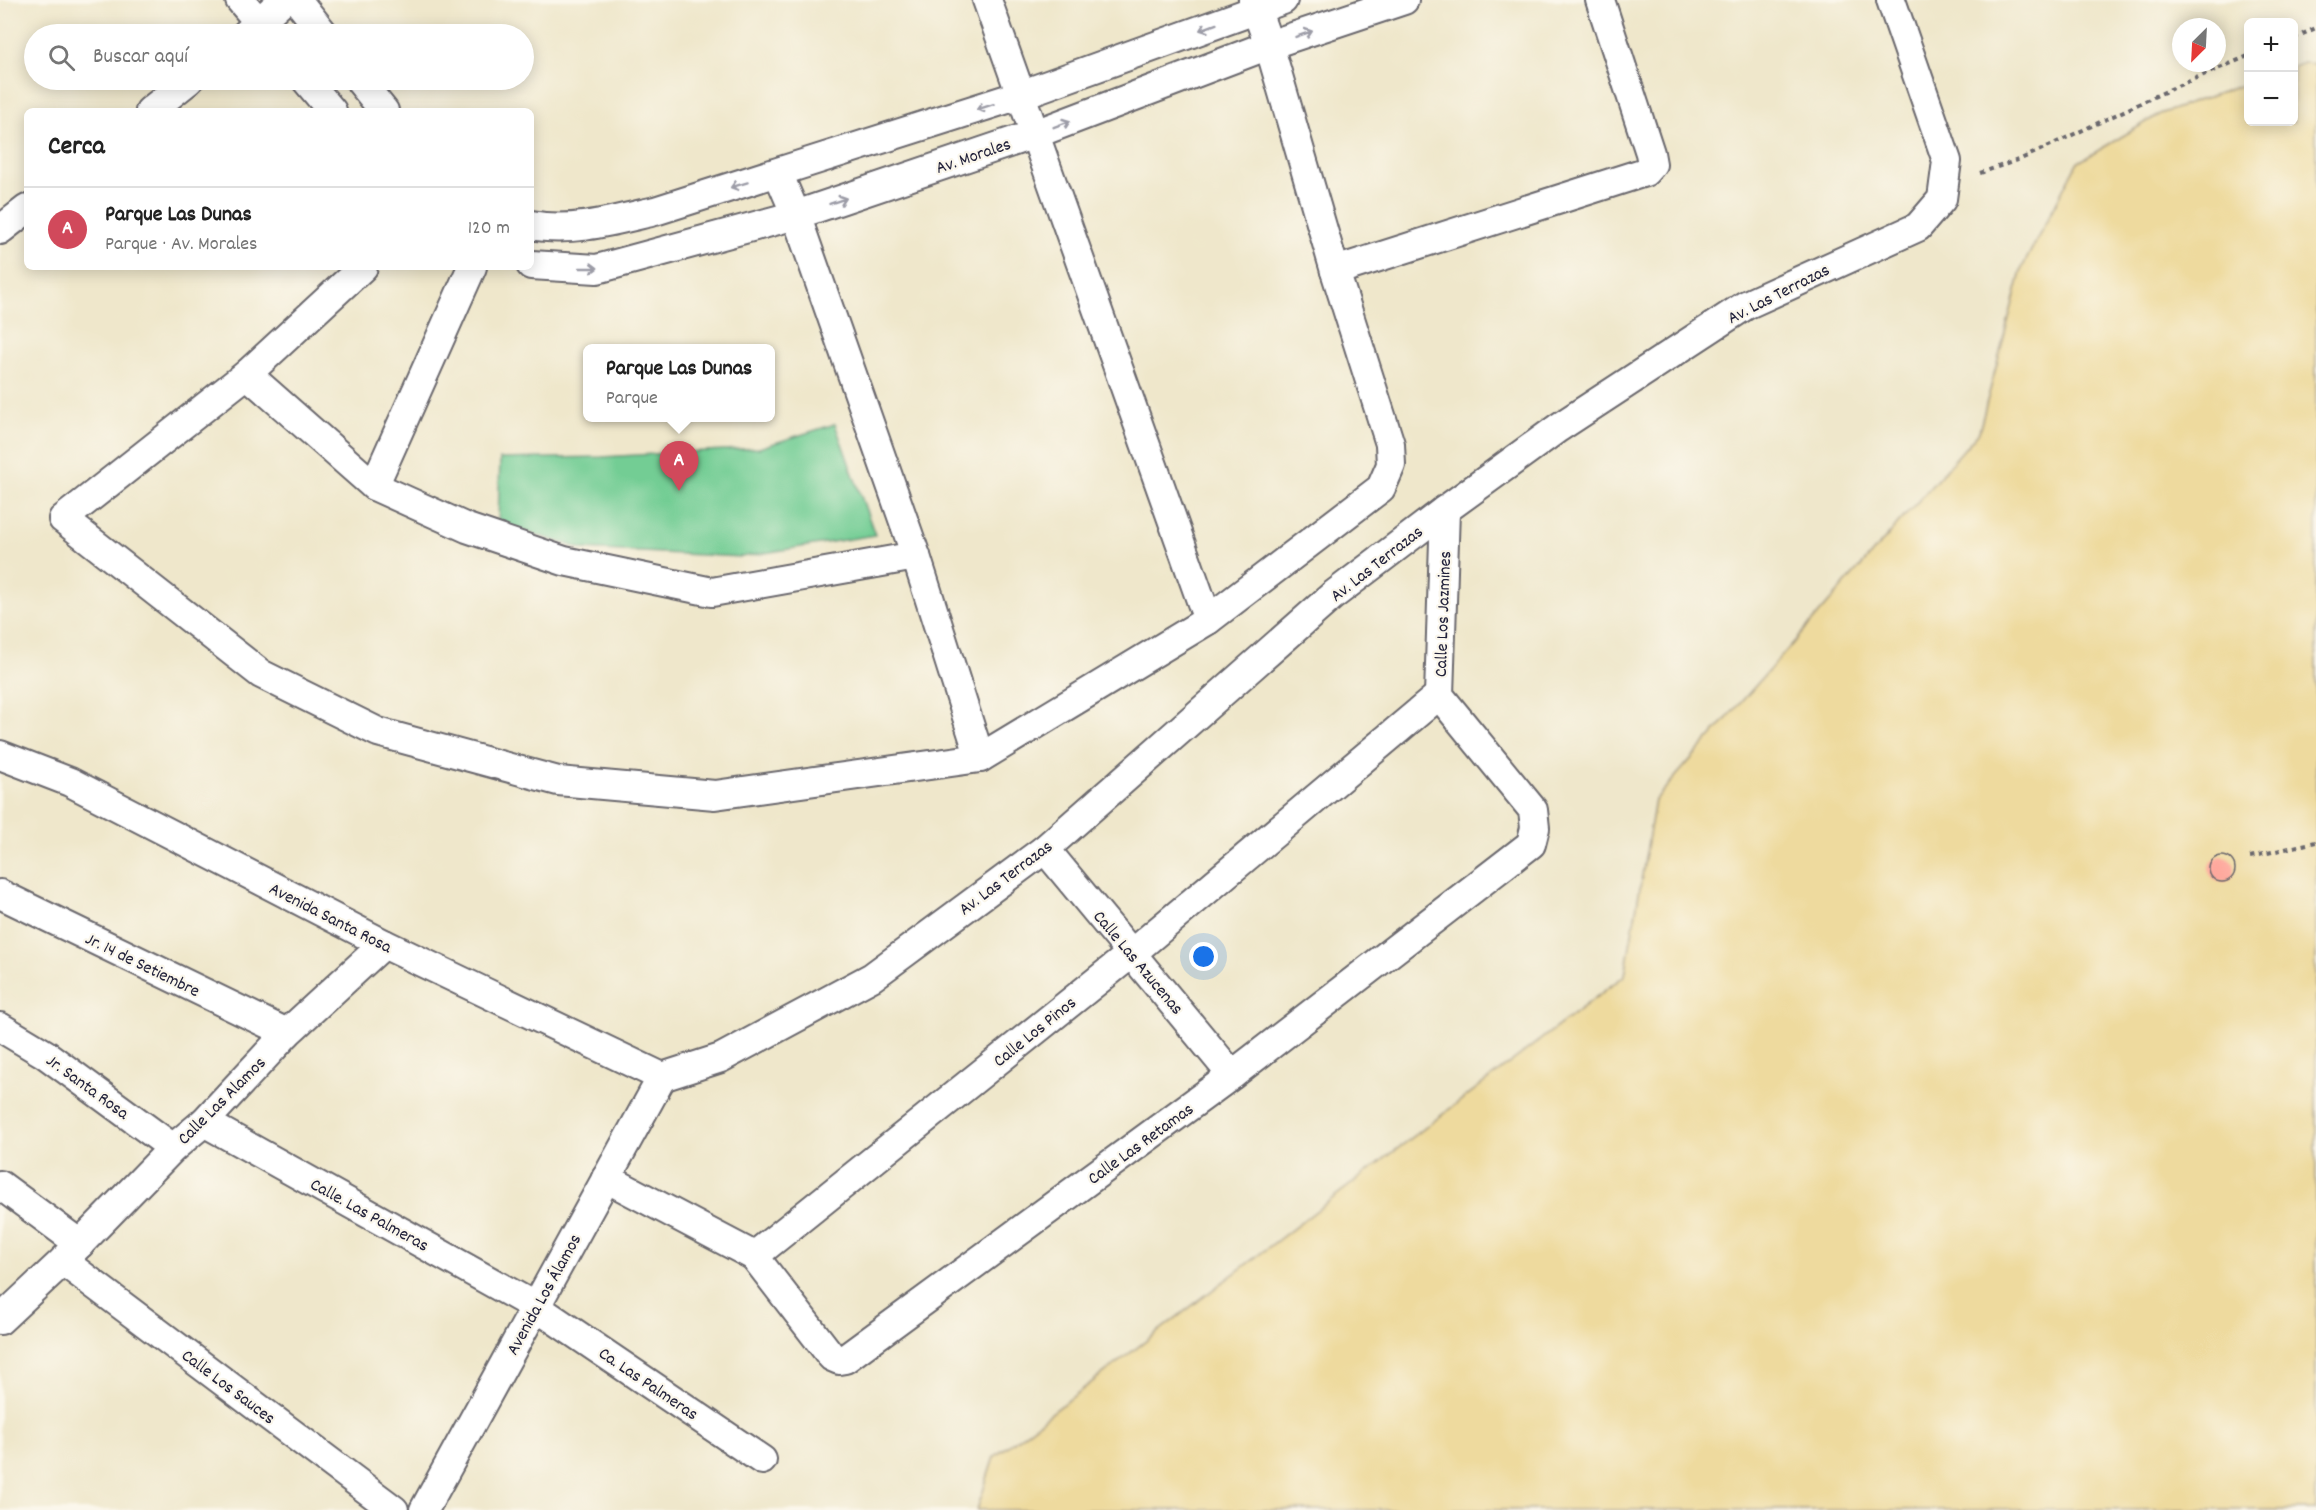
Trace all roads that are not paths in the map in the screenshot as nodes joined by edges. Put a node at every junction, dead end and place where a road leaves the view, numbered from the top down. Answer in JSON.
{"nodes":[{"id":1,"x":240,"y":0,"type":"edge"},
{"id":2,"x":283,"y":0,"type":"edge"},
{"id":3,"x":297,"y":0,"type":"edge"},
{"id":4,"x":987,"y":0,"type":"edge"},
{"id":5,"x":1283,"y":0,"type":"edge"},
{"id":6,"x":1404,"y":0,"type":"edge"},
{"id":7,"x":1600,"y":0,"type":"edge"},
{"id":8,"x":1890,"y":0,"type":"edge"},
{"id":9,"x":1254,"y":5,"type":"edge"},
{"id":10,"x":254,"y":24,"type":"edge"},
{"id":11,"x":264,"y":24,"type":"edge"},
{"id":12,"x":316,"y":24,"type":"edge"},
{"id":13,"x":1269,"y":45,"type":"junction"},
{"id":14,"x":176,"y":90,"type":"edge"},
{"id":15,"x":314,"y":90,"type":"edge"},
{"id":16,"x":367,"y":90,"type":"edge"},
{"id":17,"x":1020,"y":95,"type":"junction"},
{"id":18,"x":154,"y":108,"type":"edge"},
{"id":19,"x":329,"y":108,"type":"edge"},
{"id":20,"x":382,"y":108,"type":"edge"},
{"id":21,"x":1035,"y":134,"type":"junction"},
{"id":22,"x":778,"y":173,"type":"junction"},
{"id":23,"x":24,"y":211,"type":"edge"},
{"id":24,"x":796,"y":215,"type":"junction"},
{"id":25,"x":618,"y":219,"type":"junction"},
{"id":26,"x":534,"y":226,"type":"edge"},
{"id":27,"x":0,"y":230,"type":"edge"},
{"id":28,"x":631,"y":260,"type":"junction"},
{"id":29,"x":534,"y":266,"type":"edge"},
{"id":30,"x":360,"y":270,"type":"edge"},
{"id":31,"x":471,"y":270,"type":"edge"},
{"id":32,"x":1335,"y":271,"type":"junction"},
{"id":33,"x":247,"y":374,"type":"junction"},
{"id":34,"x":374,"y":486,"type":"junction"},
{"id":35,"x":1445,"y":510,"type":"junction"},
{"id":36,"x":915,"y":556,"type":"junction"},
{"id":37,"x":1208,"y":620,"type":"junction"},
{"id":38,"x":1439,"y":695,"type":"junction"},
{"id":39,"x":0,"y":755,"type":"edge"},
{"id":40,"x":980,"y":758,"type":"junction"},
{"id":41,"x":1535,"y":828,"type":"joint"},
{"id":42,"x":1045,"y":849,"type":"junction"},
{"id":43,"x":0,"y":894,"type":"edge"},
{"id":44,"x":384,"y":944,"type":"junction"},
{"id":45,"x":1132,"y":953,"type":"junction"},
{"id":46,"x":0,"y":1027,"type":"edge"},
{"id":47,"x":286,"y":1033,"type":"junction"},
{"id":48,"x":1232,"y":1076,"type":"junction"},
{"id":49,"x":662,"y":1077,"type":"junction"},
{"id":50,"x":204,"y":1122,"type":"junction"},
{"id":51,"x":173,"y":1148,"type":"junction"},
{"id":52,"x":606,"y":1178,"type":"junction"},
{"id":53,"x":0,"y":1185,"type":"edge"},
{"id":54,"x":72,"y":1253,"type":"junction"},
{"id":55,"x":754,"y":1256,"type":"junction"},
{"id":56,"x":536,"y":1307,"type":"junction"},
{"id":57,"x":0,"y":1320,"type":"edge"},
{"id":58,"x":762,"y":1460,"type":"dead end"},
{"id":59,"x":394,"y":1510,"type":"edge"},
{"id":60,"x":424,"y":1510,"type":"edge"}],
"edges":[{"from":1,"to":10,"type":"street"},
{"from":2,"to":11,"type":"street"},
{"from":3,"to":12,"type":"street"},
{"from":4,"to":17,"type":"street"},
{"from":5,"to":9,"type":"street"},
{"from":13,"to":6,"type":"street","name":"Av. Morales","one_way":true},
{"from":7,"to":32,"type":"street"},
{"from":8,"to":35,"type":"street","name":"Av. Las Terrazas"},
{"from":9,"to":13,"type":"street"},
{"from":9,"to":17,"type":"street","one_way":true},
{"from":21,"to":13,"type":"street","name":"Av. Morales","one_way":true},
{"from":13,"to":32,"type":"street"},
{"from":14,"to":18,"type":"street"},
{"from":15,"to":19,"type":"street"},
{"from":16,"to":20,"type":"street"},
{"from":17,"to":21,"type":"street"},
{"from":17,"to":22,"type":"street","one_way":true},
{"from":24,"to":21,"type":"street","name":"Av. Morales","one_way":true},
{"from":21,"to":37,"type":"street"},
{"from":22,"to":24,"type":"street"},
{"from":22,"to":25,"type":"street","one_way":true},
{"from":23,"to":27,"type":"street"},
{"from":24,"to":28,"type":"street","name":"Av. Morales"},
{"from":24,"to":36,"type":"street"},
{"from":25,"to":26,"type":"street"},
{"from":25,"to":28,"type":"street"},
{"from":29,"to":28,"type":"street","name":"Av. Morales","one_way":true},
{"from":30,"to":33,"type":"street"},
{"from":31,"to":34,"type":"street"},
{"from":32,"to":37,"type":"street"},
{"from":33,"to":34,"type":"street"},
{"from":33,"to":40,"type":"street"},
{"from":34,"to":36,"type":"street"},
{"from":35,"to":38,"type":"street","name":"Calle Los Jazmines"},
{"from":35,"to":42,"type":"street","name":"Av. Las Terrazas"},
{"from":36,"to":40,"type":"street"},
{"from":37,"to":40,"type":"street"},
{"from":38,"to":41,"type":"street","name":"Calle Los Jazmines"},
{"from":38,"to":45,"type":"street","name":"Calle Los Pinos"},
{"from":39,"to":44,"type":"street","name":"Avenida Santa Rosa"},
{"from":41,"to":48,"type":"street","name":"Calle Las Retamas"},
{"from":42,"to":45,"type":"street","name":"Calle Las Azucenas"},
{"from":42,"to":49,"type":"street","name":"Av. Las Terrazas"},
{"from":43,"to":47,"type":"street","name":"Jr. 14 de Setiembre"},
{"from":44,"to":47,"type":"street","name":"Calle Las Alamos"},
{"from":44,"to":49,"type":"street","name":"Avenida Santa Rosa"},
{"from":45,"to":48,"type":"street","name":"Calle Las Azucenas"},
{"from":45,"to":55,"type":"street","name":"Calle Los Pinos"},
{"from":46,"to":51,"type":"street","name":"Jr. Santa Rosa"},
{"from":47,"to":50,"type":"street","name":"Calle Las Alamos"},
{"from":48,"to":55,"type":"street","name":"Calle Las Retamas"},
{"from":49,"to":52,"type":"street","name":"Avenida Los Álamos"},
{"from":50,"to":51,"type":"street","name":"Calle Las Alamos"},
{"from":50,"to":56,"type":"street","name":"Calle. Las Palmeras"},
{"from":51,"to":54,"type":"street","name":"Calle Las Alamos"},
{"from":52,"to":55,"type":"street"},
{"from":52,"to":56,"type":"street","name":"Avenida Los Álamos"},
{"from":53,"to":54,"type":"street","name":"Calle Los Sauces"},
{"from":54,"to":57,"type":"street","name":"Calle Las Alamos"},
{"from":54,"to":59,"type":"street","name":"Calle Los Sauces"},
{"from":56,"to":58,"type":"street","name":"Ca. Las Palmeras"},
{"from":56,"to":60,"type":"street","name":"Avenida Los Álamos"}]}
